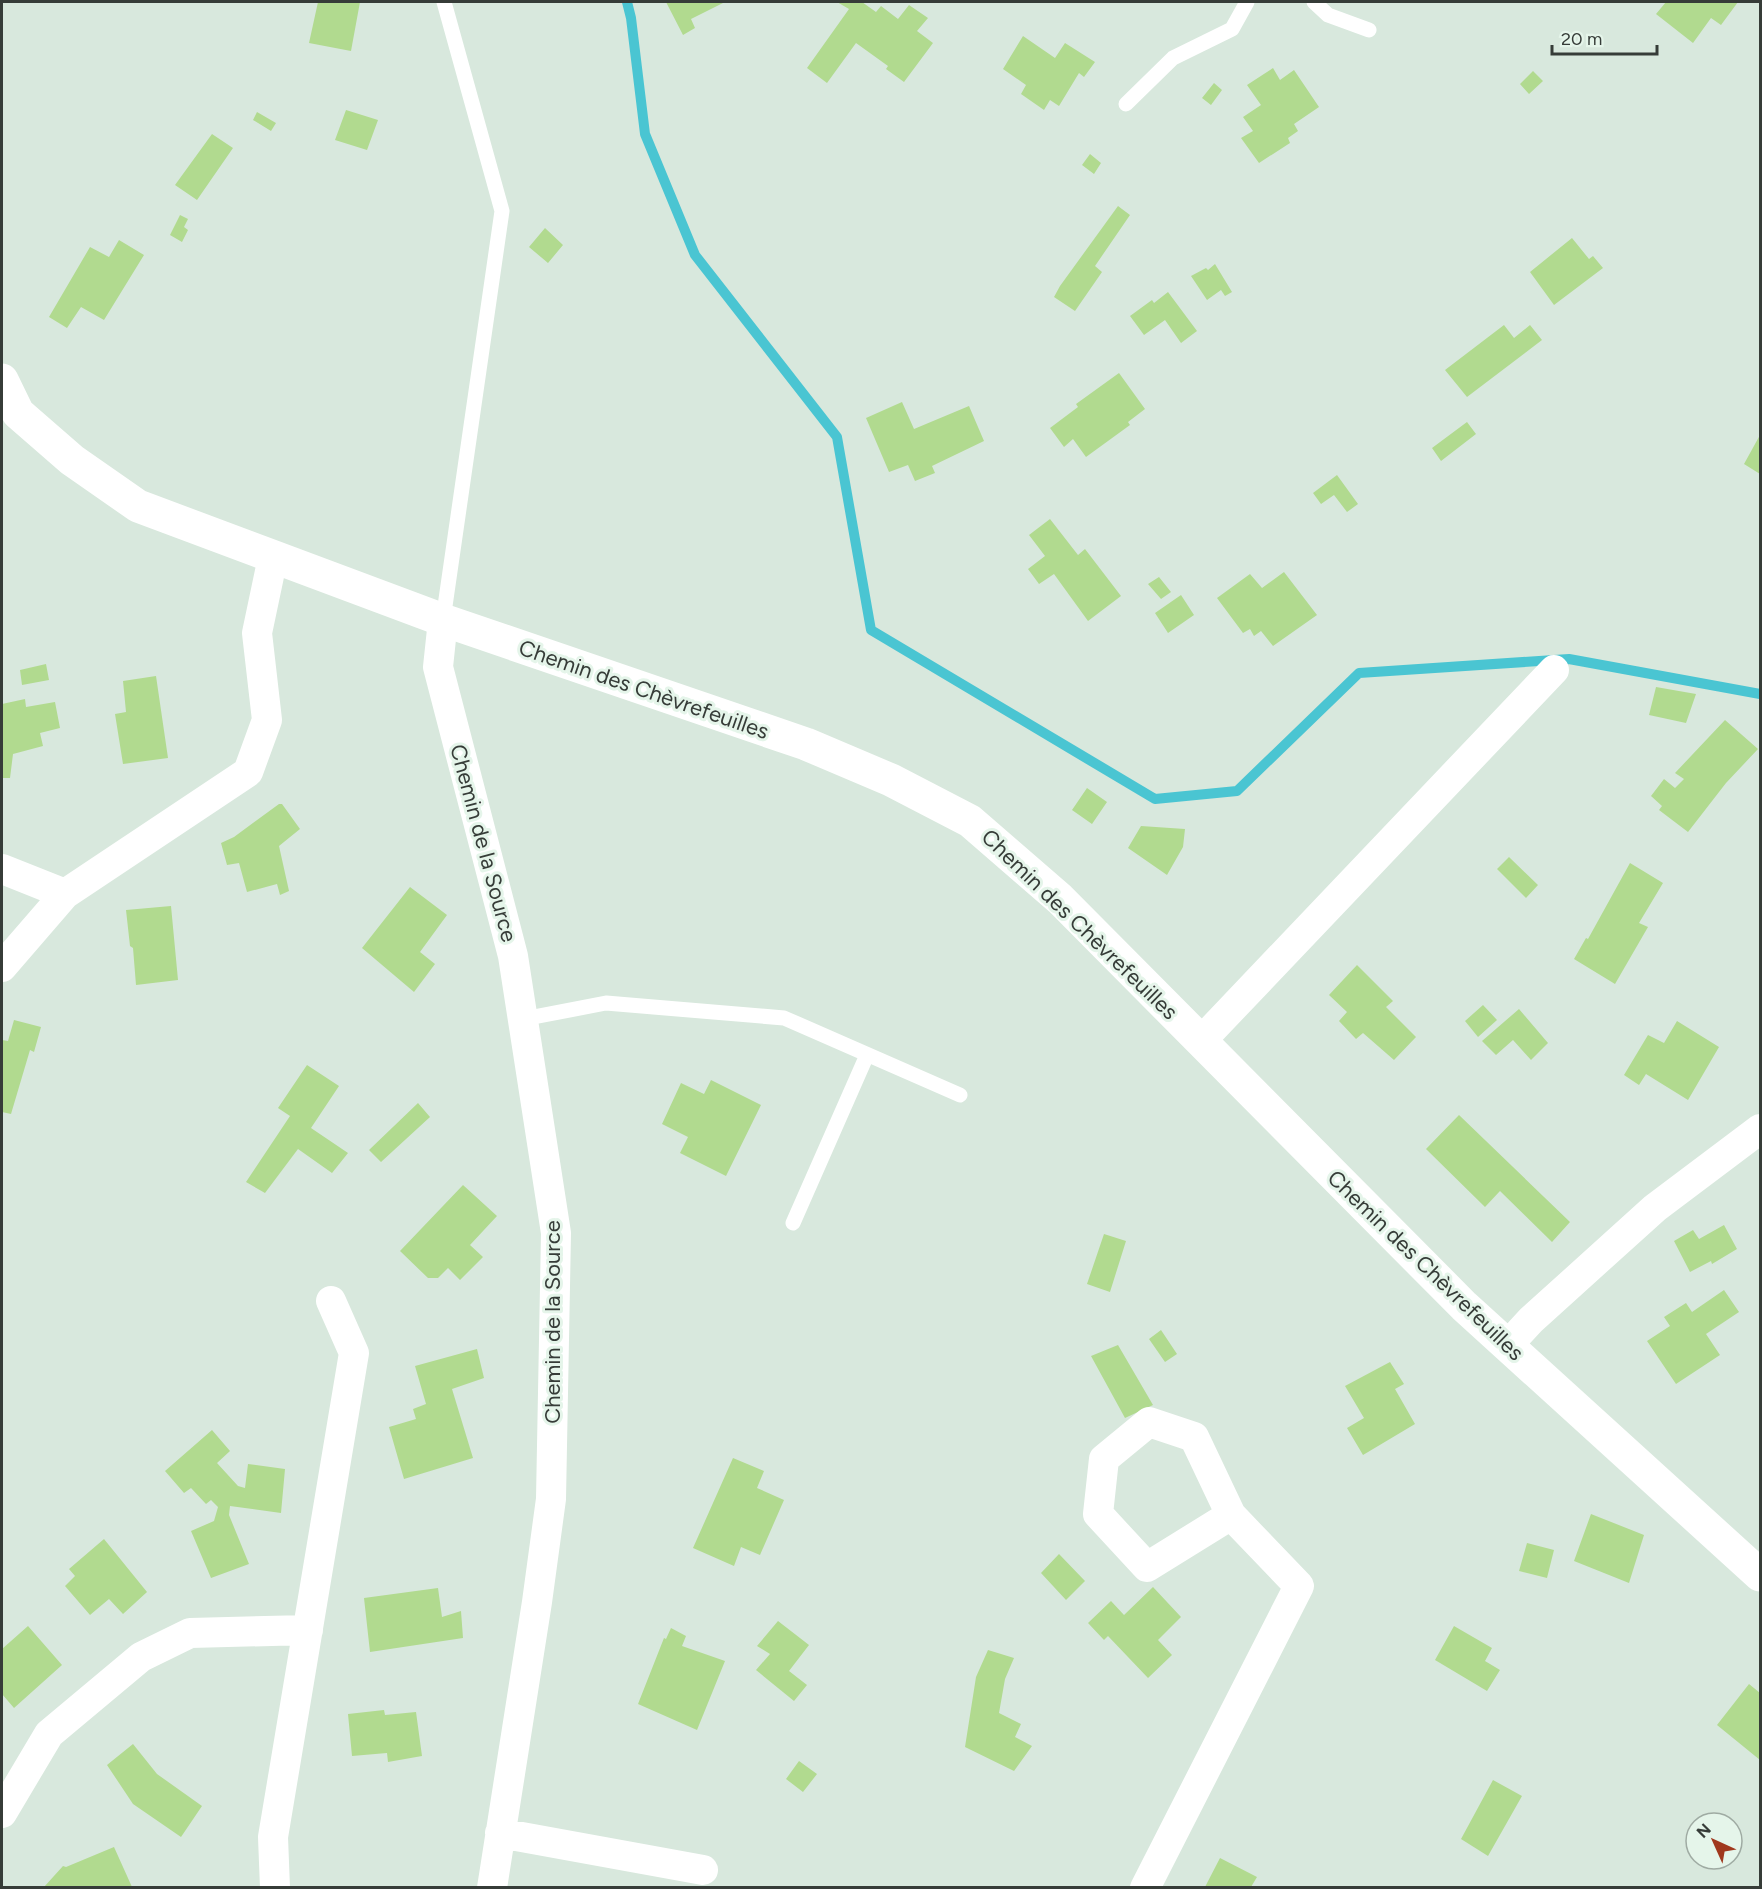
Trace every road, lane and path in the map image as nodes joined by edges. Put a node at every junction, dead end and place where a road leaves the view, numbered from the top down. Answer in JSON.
{"nodes":[{"id":1,"x":444,"y":2,"type":"edge"},
{"id":2,"x":1247,"y":2,"type":"edge"},
{"id":3,"x":1314,"y":2,"type":"edge"},
{"id":4,"x":1369,"y":30,"type":"dead end"},
{"id":5,"x":1126,"y":104,"type":"dead end"},
{"id":6,"x":2,"y":380,"type":"edge"},
{"id":7,"x":273,"y":557,"type":"junction"},
{"id":8,"x":443,"y":620,"type":"junction"},
{"id":9,"x":1554,"y":670,"type":"dead end"},
{"id":10,"x":2,"y":869,"type":"edge"},
{"id":11,"x":65,"y":894,"type":"junction"},
{"id":12,"x":2,"y":967,"type":"edge"},
{"id":13,"x":523,"y":1019,"type":"junction"},
{"id":14,"x":1201,"y":1041,"type":"junction"},
{"id":15,"x":867,"y":1054,"type":"junction"},
{"id":16,"x":960,"y":1095,"type":"dead end"},
{"id":17,"x":1761,"y":1129,"type":"edge"},
{"id":18,"x":793,"y":1223,"type":"dead end"},
{"id":19,"x":331,"y":1300,"type":"dead end"},
{"id":20,"x":1508,"y":1345,"type":"junction"},
{"id":21,"x":1231,"y":1515,"type":"junction"},
{"id":22,"x":1761,"y":1575,"type":"edge"},
{"id":23,"x":308,"y":1630,"type":"junction"},
{"id":24,"x":2,"y":1813,"type":"edge"},
{"id":25,"x":500,"y":1833,"type":"junction"},
{"id":26,"x":703,"y":1870,"type":"dead end"},
{"id":27,"x":276,"y":1887,"type":"edge"},
{"id":28,"x":492,"y":1887,"type":"edge"},
{"id":29,"x":1145,"y":1887,"type":"edge"}],
"edges":[{"from":1,"to":8,"type":"lane"},
{"from":2,"to":5,"type":"lane"},
{"from":3,"to":4,"type":"lane"},
{"from":6,"to":7,"type":"street","name":"Chemin des Chèvrefeuilles"},
{"from":7,"to":8,"type":"street","name":"Chemin des Chèvrefeuilles"},
{"from":7,"to":11,"type":"street"},
{"from":8,"to":13,"type":"street","name":"Chemin de la Source"},
{"from":8,"to":14,"type":"street","name":"Chemin des Chèvrefeuilles"},
{"from":9,"to":14,"type":"street"},
{"from":10,"to":11,"type":"street"},
{"from":11,"to":12,"type":"street"},
{"from":13,"to":15,"type":"lane"},
{"from":13,"to":25,"type":"street","name":"Chemin de la Source"},
{"from":14,"to":20,"type":"street","name":"Chemin des Chèvrefeuilles"},
{"from":15,"to":16,"type":"lane"},
{"from":15,"to":18,"type":"lane"},
{"from":17,"to":20,"type":"street"},
{"from":19,"to":23,"type":"street"},
{"from":20,"to":22,"type":"street","name":"Chemin des Chèvrefeuilles"},
{"from":21,"to":21,"type":"street"},
{"from":21,"to":29,"type":"street"},
{"from":23,"to":24,"type":"street"},
{"from":23,"to":27,"type":"street"},
{"from":25,"to":26,"type":"street"},
{"from":25,"to":28,"type":"street","name":"Chemin de la Source"}]}
